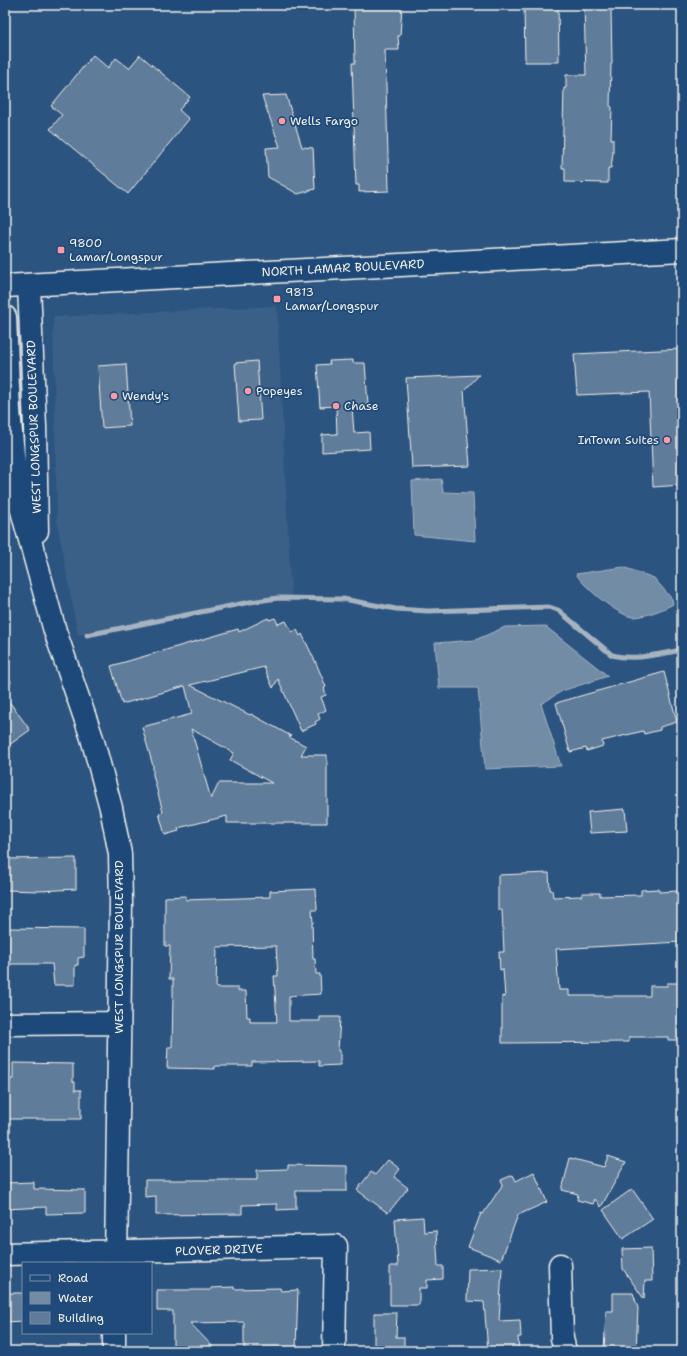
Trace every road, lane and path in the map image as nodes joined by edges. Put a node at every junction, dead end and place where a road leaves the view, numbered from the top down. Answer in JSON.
{"nodes":[{"id":1,"x":682,"y":250,"type":"edge"},
{"id":2,"x":29,"y":285,"type":"junction"},
{"id":3,"x":5,"y":286,"type":"edge"},
{"id":4,"x":5,"y":317,"type":"edge"},
{"id":5,"x":39,"y":570,"type":"junction"},
{"id":6,"x":119,"y":1023,"type":"junction"},
{"id":7,"x":5,"y":1024,"type":"edge"},
{"id":8,"x":5,"y":1254,"type":"edge"},
{"id":9,"x":116,"y":1258,"type":"edge"},
{"id":10,"x":560,"y":1265,"type":"dead end"},
{"id":11,"x":114,"y":1334,"type":"edge"},
{"id":12,"x":114,"y":1351,"type":"edge"},
{"id":13,"x":334,"y":1351,"type":"edge"},
{"id":14,"x":565,"y":1351,"type":"edge"}],
"edges":[{"from":1,"to":2,"type":"street","name":"NORTH LAMAR BOULEVARD"},
{"from":2,"to":3,"type":"street","name":"NORTH LAMAR BOULEVARD"},
{"from":2,"to":5,"type":"street","name":"WEST LONGSPUR BOULEVARD"},
{"from":4,"to":5,"type":"street","name":"WEST LONGSPUR BOULEVARD"},
{"from":5,"to":6,"type":"street","name":"WEST LONGSPUR BOULEVARD"},
{"from":6,"to":7,"type":"street"},
{"from":6,"to":9,"type":"street","name":"WEST LONGSPUR BOULEVARD"},
{"from":8,"to":9,"type":"street","name":"PLOVER DRIVE"},
{"from":9,"to":13,"type":"street","name":"PLOVER DRIVE"},
{"from":10,"to":14,"type":"street"},
{"from":11,"to":12,"type":"street"}]}
